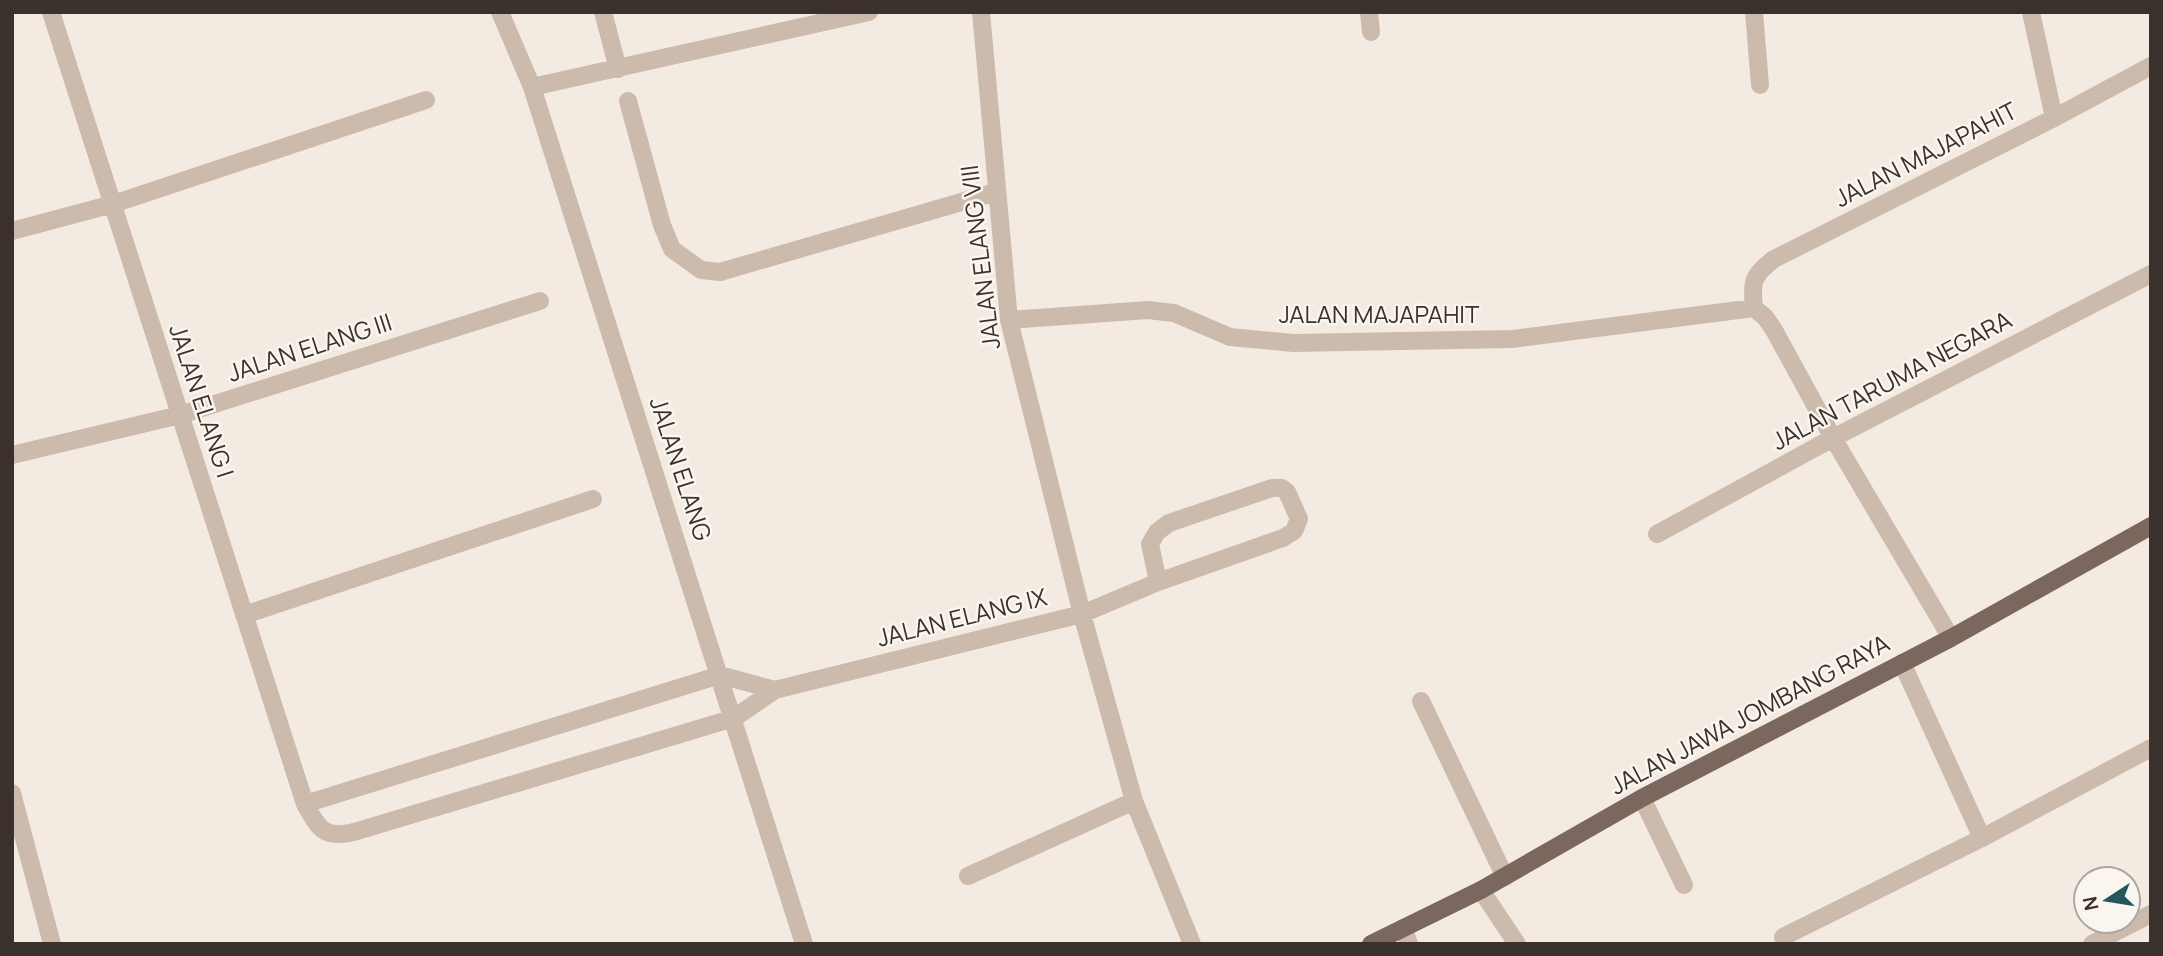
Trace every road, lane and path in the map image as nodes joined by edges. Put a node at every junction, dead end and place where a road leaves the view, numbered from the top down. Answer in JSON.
{"nodes":[{"id":1,"x":51,"y":12,"type":"edge"},
{"id":2,"x":500,"y":12,"type":"edge"},
{"id":3,"x":603,"y":12,"type":"edge"},
{"id":4,"x":869,"y":12,"type":"edge"},
{"id":5,"x":981,"y":12,"type":"edge"},
{"id":6,"x":1369,"y":12,"type":"edge"},
{"id":7,"x":1754,"y":12,"type":"edge"},
{"id":8,"x":2031,"y":12,"type":"edge"},
{"id":9,"x":1371,"y":32,"type":"dead end"},
{"id":10,"x":2151,"y":66,"type":"edge"},
{"id":11,"x":618,"y":69,"type":"junction"},
{"id":12,"x":1760,"y":85,"type":"dead end"},
{"id":13,"x":532,"y":87,"type":"junction"},
{"id":14,"x":426,"y":100,"type":"dead end"},
{"id":15,"x":628,"y":101,"type":"dead end"},
{"id":16,"x":2054,"y":118,"type":"junction"},
{"id":17,"x":996,"y":191,"type":"junction"},
{"id":18,"x":113,"y":204,"type":"junction"},
{"id":19,"x":12,"y":232,"type":"edge"},
{"id":20,"x":2151,"y":274,"type":"edge"},
{"id":21,"x":540,"y":300,"type":"dead end"},
{"id":22,"x":1754,"y":308,"type":"junction"},
{"id":23,"x":1009,"y":320,"type":"junction"},
{"id":24,"x":180,"y":415,"type":"junction"},
{"id":25,"x":1833,"y":438,"type":"junction"},
{"id":26,"x":12,"y":455,"type":"edge"},
{"id":27,"x":593,"y":499,"type":"dead end"},
{"id":28,"x":2151,"y":526,"type":"edge"},
{"id":29,"x":1657,"y":534,"type":"dead end"},
{"id":30,"x":1158,"y":582,"type":"junction"},
{"id":31,"x":1082,"y":614,"type":"junction"},
{"id":32,"x":244,"y":615,"type":"junction"},
{"id":33,"x":1951,"y":638,"type":"junction"},
{"id":34,"x":1902,"y":663,"type":"junction"},
{"id":35,"x":720,"y":675,"type":"junction"},
{"id":36,"x":775,"y":690,"type":"junction"},
{"id":37,"x":1421,"y":701,"type":"dead end"},
{"id":38,"x":734,"y":718,"type":"junction"},
{"id":39,"x":2151,"y":748,"type":"edge"},
{"id":40,"x":12,"y":793,"type":"edge"},
{"id":41,"x":1642,"y":797,"type":"junction"},
{"id":42,"x":1134,"y":801,"type":"junction"},
{"id":43,"x":304,"y":804,"type":"junction"},
{"id":44,"x":1982,"y":838,"type":"junction"},
{"id":45,"x":968,"y":876,"type":"dead end"},
{"id":46,"x":1505,"y":877,"type":"junction"},
{"id":47,"x":1684,"y":884,"type":"dead end"},
{"id":48,"x":1481,"y":890,"type":"junction"},
{"id":49,"x":2151,"y":914,"type":"edge"},
{"id":50,"x":1406,"y":936,"type":"edge"},
{"id":51,"x":1783,"y":937,"type":"dead end"},
{"id":52,"x":52,"y":944,"type":"edge"},
{"id":53,"x":804,"y":944,"type":"edge"},
{"id":54,"x":1192,"y":944,"type":"edge"},
{"id":55,"x":1371,"y":944,"type":"edge"},
{"id":56,"x":1517,"y":944,"type":"edge"},
{"id":57,"x":2092,"y":944,"type":"edge"}],
"edges":[{"from":1,"to":18,"type":"street","name":"JALAN ELANG I"},
{"from":2,"to":13,"type":"street","name":"JALAN ELANG"},
{"from":3,"to":11,"type":"street"},
{"from":4,"to":11,"type":"street"},
{"from":5,"to":17,"type":"street","name":"JALAN ELANG VIII"},
{"from":6,"to":9,"type":"street"},
{"from":7,"to":12,"type":"street"},
{"from":8,"to":16,"type":"street"},
{"from":10,"to":16,"type":"street","name":"JALAN MAJAPAHIT"},
{"from":11,"to":13,"type":"street"},
{"from":13,"to":35,"type":"street","name":"JALAN ELANG"},
{"from":14,"to":18,"type":"street"},
{"from":15,"to":17,"type":"street"},
{"from":16,"to":22,"type":"street","name":"JALAN MAJAPAHIT"},
{"from":17,"to":23,"type":"street","name":"JALAN ELANG VIII"},
{"from":18,"to":19,"type":"street"},
{"from":18,"to":24,"type":"street","name":"JALAN ELANG I"},
{"from":20,"to":25,"type":"street","name":"JALAN TARUMA NEGARA"},
{"from":21,"to":24,"type":"street","name":"JALAN ELANG III"},
{"from":22,"to":23,"type":"street","name":"JALAN MAJAPAHIT"},
{"from":22,"to":25,"type":"street"},
{"from":23,"to":31,"type":"street","name":"JALAN ELANG VIII"},
{"from":24,"to":26,"type":"street","name":"JALAN ELANG III"},
{"from":24,"to":32,"type":"street","name":"JALAN ELANG I"},
{"from":25,"to":29,"type":"street","name":"JALAN TARUMA NEGARA"},
{"from":25,"to":33,"type":"street"},
{"from":27,"to":32,"type":"street"},
{"from":28,"to":33,"type":"main road","name":"JALAN JAWA JOMBANG RAYA"},
{"from":30,"to":30,"type":"street","name":"JALAN ELANG IX"},
{"from":30,"to":31,"type":"street","name":"JALAN ELANG IX"},
{"from":31,"to":36,"type":"street","name":"JALAN ELANG IX"},
{"from":31,"to":42,"type":"street","name":"JALAN ELANG VIII"},
{"from":32,"to":43,"type":"street","name":"JALAN ELANG I"},
{"from":33,"to":34,"type":"main road","name":"JALAN JAWA JOMBANG RAYA"},
{"from":34,"to":41,"type":"main road","name":"JALAN JAWA JOMBANG RAYA"},
{"from":34,"to":44,"type":"street"},
{"from":35,"to":36,"type":"street","name":"JALAN ELANG IX"},
{"from":35,"to":38,"type":"street","name":"JALAN ELANG"},
{"from":35,"to":43,"type":"street"},
{"from":36,"to":38,"type":"street","name":"JALAN ELANG IX"},
{"from":37,"to":46,"type":"street"},
{"from":38,"to":43,"type":"street","name":"JALAN ELANG I"},
{"from":38,"to":53,"type":"street","name":"JALAN ELANG"},
{"from":39,"to":44,"type":"street"},
{"from":40,"to":52,"type":"street"},
{"from":41,"to":46,"type":"main road","name":"JALAN JAWA JOMBANG RAYA"},
{"from":41,"to":47,"type":"street"},
{"from":42,"to":45,"type":"street"},
{"from":42,"to":54,"type":"street","name":"JALAN ELANG VIII"},
{"from":44,"to":51,"type":"street"},
{"from":46,"to":48,"type":"main road","name":"JALAN JAWA JOMBANG RAYA"},
{"from":48,"to":50,"type":"main road","name":"JALAN JAWA JOMBANG RAYA"},
{"from":48,"to":56,"type":"street"},
{"from":49,"to":57,"type":"street"},
{"from":50,"to":55,"type":"main road","name":"JALAN JAWA JOMBANG RAYA"}]}
